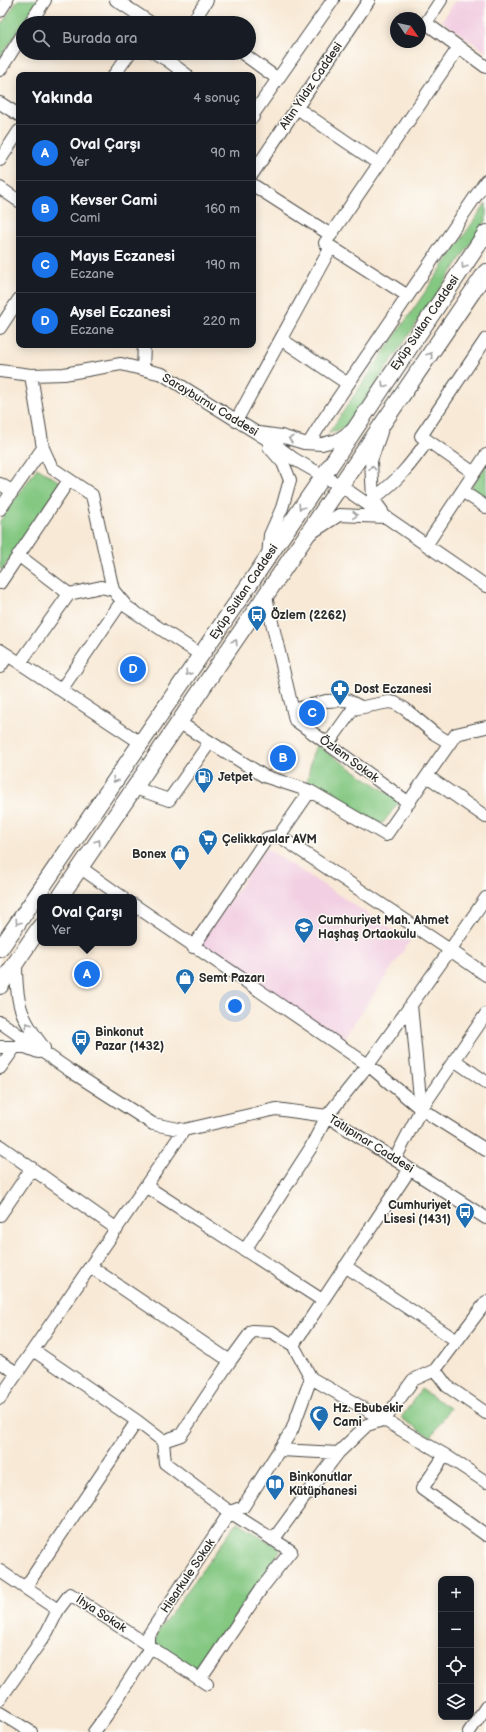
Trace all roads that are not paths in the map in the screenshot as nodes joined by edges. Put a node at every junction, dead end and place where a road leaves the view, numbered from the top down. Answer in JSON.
{"nodes":[{"id":1,"x":7,"y":0,"type":"edge"},
{"id":2,"x":46,"y":0,"type":"edge"},
{"id":3,"x":116,"y":0,"type":"edge"},
{"id":4,"x":207,"y":0,"type":"edge"},
{"id":5,"x":333,"y":0,"type":"edge"},
{"id":6,"x":369,"y":0,"type":"edge"},
{"id":7,"x":441,"y":0,"type":"edge"},
{"id":8,"x":0,"y":11,"type":"edge"},
{"id":9,"x":35,"y":16,"type":"edge"},
{"id":10,"x":140,"y":16,"type":"edge"},
{"id":11,"x":199,"y":16,"type":"edge"},
{"id":12,"x":16,"y":45,"type":"edge"},
{"id":13,"x":459,"y":47,"type":"junction"},
{"id":14,"x":125,"y":60,"type":"edge"},
{"id":15,"x":173,"y":60,"type":"edge"},
{"id":16,"x":252,"y":60,"type":"edge"},
{"id":17,"x":486,"y":67,"type":"edge"},
{"id":18,"x":0,"y":70,"type":"edge"},
{"id":19,"x":116,"y":72,"type":"edge"},
{"id":20,"x":185,"y":72,"type":"edge"},
{"id":21,"x":278,"y":79,"type":"junction"},
{"id":22,"x":0,"y":103,"type":"edge"},
{"id":23,"x":297,"y":108,"type":"junction"},
{"id":24,"x":256,"y":110,"type":"edge"},
{"id":25,"x":16,"y":113,"type":"edge"},
{"id":26,"x":16,"y":136,"type":"edge"},
{"id":27,"x":0,"y":160,"type":"edge"},
{"id":28,"x":379,"y":164,"type":"junction"},
{"id":29,"x":256,"y":169,"type":"edge"},
{"id":30,"x":486,"y":181,"type":"edge"},
{"id":31,"x":256,"y":187,"type":"edge"},
{"id":32,"x":0,"y":188,"type":"edge"},
{"id":33,"x":16,"y":199,"type":"edge"},
{"id":34,"x":486,"y":233,"type":"edge"},
{"id":35,"x":331,"y":241,"type":"junction"},
{"id":36,"x":486,"y":272,"type":"edge"},
{"id":37,"x":408,"y":296,"type":"junction"},
{"id":38,"x":16,"y":304,"type":"edge"},
{"id":39,"x":0,"y":328,"type":"edge"},
{"id":40,"x":281,"y":339,"type":"junction"},
{"id":41,"x":485,"y":343,"type":"edge"},
{"id":42,"x":144,"y":348,"type":"edge"},
{"id":43,"x":143,"y":369,"type":"junction"},
{"id":44,"x":0,"y":371,"type":"edge"},
{"id":45,"x":31,"y":375,"type":"junction"},
{"id":46,"x":348,"y":384,"type":"junction"},
{"id":47,"x":236,"y":421,"type":"junction"},
{"id":48,"x":385,"y":422,"type":"junction"},
{"id":49,"x":354,"y":430,"type":"junction"},
{"id":50,"x":256,"y":433,"type":"junction"},
{"id":51,"x":427,"y":441,"type":"junction"},
{"id":52,"x":309,"y":443,"type":"junction"},
{"id":53,"x":43,"y":448,"type":"junction"},
{"id":54,"x":486,"y":455,"type":"edge"},
{"id":55,"x":474,"y":473,"type":"junction"},
{"id":56,"x":323,"y":475,"type":"junction"},
{"id":57,"x":69,"y":480,"type":"junction"},
{"id":58,"x":0,"y":484,"type":"edge"},
{"id":59,"x":341,"y":486,"type":"junction"},
{"id":60,"x":12,"y":491,"type":"junction"},
{"id":61,"x":462,"y":491,"type":"junction"},
{"id":62,"x":373,"y":500,"type":"junction"},
{"id":63,"x":486,"y":507,"type":"edge"},
{"id":64,"x":0,"y":509,"type":"edge"},
{"id":65,"x":386,"y":517,"type":"junction"},
{"id":66,"x":308,"y":534,"type":"junction"},
{"id":67,"x":427,"y":544,"type":"junction"},
{"id":68,"x":18,"y":555,"type":"junction"},
{"id":69,"x":268,"y":556,"type":"junction"},
{"id":70,"x":1,"y":581,"type":"edge"},
{"id":71,"x":486,"y":586,"type":"edge"},
{"id":72,"x":113,"y":590,"type":"junction"},
{"id":73,"x":69,"y":594,"type":"junction"},
{"id":74,"x":266,"y":597,"type":"junction"},
{"id":75,"x":122,"y":601,"type":"junction"},
{"id":76,"x":4,"y":653,"type":"edge"},
{"id":77,"x":201,"y":655,"type":"junction"},
{"id":78,"x":20,"y":663,"type":"junction"},
{"id":79,"x":0,"y":667,"type":"edge"},
{"id":80,"x":61,"y":690,"type":"junction"},
{"id":81,"x":361,"y":707,"type":"junction"},
{"id":82,"x":293,"y":710,"type":"junction"},
{"id":83,"x":180,"y":723,"type":"junction"},
{"id":84,"x":486,"y":727,"type":"edge"},
{"id":85,"x":141,"y":742,"type":"junction"},
{"id":86,"x":210,"y":742,"type":"junction"},
{"id":87,"x":450,"y":743,"type":"junction"},
{"id":88,"x":328,"y":744,"type":"junction"},
{"id":89,"x":427,"y":776,"type":"junction"},
{"id":90,"x":135,"y":788,"type":"junction"},
{"id":91,"x":310,"y":790,"type":"junction"},
{"id":92,"x":409,"y":802,"type":"junction"},
{"id":93,"x":486,"y":817,"type":"edge"},
{"id":94,"x":279,"y":836,"type":"junction"},
{"id":95,"x":81,"y":868,"type":"junction"},
{"id":96,"x":37,"y":894,"type":"edge"},
{"id":97,"x":62,"y":894,"type":"edge"},
{"id":98,"x":118,"y":894,"type":"edge"},
{"id":99,"x":37,"y":895,"type":"edge"},
{"id":100,"x":486,"y":898,"type":"edge"},
{"id":101,"x":137,"y":907,"type":"edge"},
{"id":102,"x":37,"y":931,"type":"edge"},
{"id":103,"x":193,"y":947,"type":"junction"},
{"id":104,"x":0,"y":949,"type":"edge"},
{"id":105,"x":450,"y":950,"type":"junction"},
{"id":106,"x":16,"y":962,"type":"junction"},
{"id":107,"x":486,"y":974,"type":"edge"},
{"id":108,"x":0,"y":986,"type":"edge"},
{"id":109,"x":410,"y":1005,"type":"junction"},
{"id":110,"x":486,"y":1014,"type":"edge"},
{"id":111,"x":0,"y":1022,"type":"edge"},
{"id":112,"x":0,"y":1047,"type":"edge"},
{"id":113,"x":15,"y":1047,"type":"junction"},
{"id":114,"x":51,"y":1056,"type":"junction"},
{"id":115,"x":454,"y":1060,"type":"junction"},
{"id":116,"x":368,"y":1065,"type":"junction"},
{"id":117,"x":0,"y":1068,"type":"edge"},
{"id":118,"x":486,"y":1082,"type":"edge"},
{"id":119,"x":421,"y":1109,"type":"junction"},
{"id":120,"x":327,"y":1116,"type":"junction"},
{"id":121,"x":184,"y":1130,"type":"junction"},
{"id":122,"x":0,"y":1146,"type":"edge"},
{"id":123,"x":486,"y":1150,"type":"edge"},
{"id":124,"x":395,"y":1159,"type":"junction"},
{"id":125,"x":32,"y":1168,"type":"junction"},
{"id":126,"x":410,"y":1169,"type":"junction"},
{"id":127,"x":146,"y":1186,"type":"junction"},
{"id":128,"x":0,"y":1215,"type":"edge"},
{"id":129,"x":486,"y":1218,"type":"edge"},
{"id":130,"x":117,"y":1229,"type":"junction"},
{"id":131,"x":244,"y":1250,"type":"junction"},
{"id":132,"x":345,"y":1266,"type":"junction"},
{"id":133,"x":91,"y":1267,"type":"junction"},
{"id":134,"x":322,"y":1300,"type":"junction"},
{"id":135,"x":486,"y":1302,"type":"edge"},
{"id":136,"x":457,"y":1341,"type":"junction"},
{"id":137,"x":293,"y":1345,"type":"junction"},
{"id":138,"x":33,"y":1350,"type":"junction"},
{"id":139,"x":230,"y":1361,"type":"junction"},
{"id":140,"x":0,"y":1362,"type":"edge"},
{"id":141,"x":435,"y":1370,"type":"junction"},
{"id":142,"x":17,"y":1373,"type":"junction"},
{"id":143,"x":311,"y":1378,"type":"junction"},
{"id":144,"x":0,"y":1398,"type":"edge"},
{"id":145,"x":486,"y":1413,"type":"edge"},
{"id":146,"x":385,"y":1419,"type":"junction"},
{"id":147,"x":137,"y":1421,"type":"junction"},
{"id":148,"x":164,"y":1441,"type":"junction"},
{"id":149,"x":280,"y":1450,"type":"junction"},
{"id":150,"x":338,"y":1453,"type":"junction"},
{"id":151,"x":445,"y":1455,"type":"junction"},
{"id":152,"x":486,"y":1482,"type":"edge"},
{"id":153,"x":229,"y":1514,"type":"junction"},
{"id":154,"x":486,"y":1535,"type":"edge"},
{"id":155,"x":274,"y":1540,"type":"junction"},
{"id":156,"x":0,"y":1571,"type":"edge"},
{"id":157,"x":25,"y":1588,"type":"junction"},
{"id":158,"x":58,"y":1610,"type":"junction"},
{"id":159,"x":148,"y":1640,"type":"junction"},
{"id":160,"x":0,"y":1700,"type":"edge"},
{"id":161,"x":486,"y":1707,"type":"edge"},
{"id":162,"x":0,"y":1713,"type":"edge"},
{"id":163,"x":31,"y":1732,"type":"edge"},
{"id":164,"x":94,"y":1732,"type":"edge"},
{"id":165,"x":469,"y":1732,"type":"edge"}],
"edges":[{"from":1,"to":8,"type":"street"},
{"from":2,"to":9,"type":"street"},
{"from":3,"to":10,"type":"street"},
{"from":4,"to":11,"type":"street"},
{"from":5,"to":21,"type":"street"},
{"from":6,"to":23,"type":"street","name":"Altın Yıldız Caddesi"},
{"from":7,"to":13,"type":"street"},
{"from":12,"to":18,"type":"street"},
{"from":13,"to":17,"type":"street"},
{"from":13,"to":28,"type":"street"},
{"from":14,"to":19,"type":"street"},
{"from":15,"to":20,"type":"street"},
{"from":16,"to":21,"type":"street"},
{"from":21,"to":24,"type":"street"},
{"from":22,"to":25,"type":"street"},
{"from":23,"to":28,"type":"street"},
{"from":23,"to":29,"type":"street","name":"Altın Yıldız Caddesi"},
{"from":26,"to":27,"type":"street"},
{"from":28,"to":35,"type":"street"},
{"from":30,"to":37,"type":"street"},
{"from":31,"to":35,"type":"street"},
{"from":32,"to":33,"type":"street"},
{"from":34,"to":49,"type":"main road","name":"Eyüp Sultan Caddesi","one_way":true},
{"from":35,"to":37,"type":"street"},
{"from":35,"to":40,"type":"street"},
{"from":48,"to":36,"type":"main road","name":"Eyüp Sultan Caddesi","one_way":true},
{"from":37,"to":46,"type":"street"},
{"from":38,"to":39,"type":"street"},
{"from":40,"to":46,"type":"street"},
{"from":40,"to":47,"type":"street"},
{"from":41,"to":51,"type":"street"},
{"from":42,"to":43,"type":"street"},
{"from":43,"to":45,"type":"street","name":"Sarayburnu Caddesi"},
{"from":43,"to":47,"type":"street","name":"Sarayburnu Caddesi"},
{"from":44,"to":45,"type":"street","name":"Sarayburnu Caddesi"},
{"from":45,"to":53,"type":"street"},
{"from":46,"to":52,"type":"street"},
{"from":47,"to":50,"type":"street","name":"Sarayburnu Caddesi"},
{"from":48,"to":59,"type":"main road","name":"Eyüp Sultan Caddesi"},
{"from":62,"to":48,"type":"street","one_way":true},
{"from":49,"to":52,"type":"street"},
{"from":49,"to":56,"type":"main road","name":"Eyüp Sultan Caddesi"},
{"from":52,"to":50,"type":"street","one_way":true},
{"from":50,"to":56,"type":"street","name":"Sarayburnu Caddesi"},
{"from":50,"to":69,"type":"street"},
{"from":51,"to":55,"type":"street"},
{"from":51,"to":62,"type":"street"},
{"from":53,"to":57,"type":"street"},
{"from":53,"to":60,"type":"street"},
{"from":54,"to":55,"type":"street"},
{"from":55,"to":61,"type":"street"},
{"from":56,"to":59,"type":"street","name":"Sarayburnu Caddesi"},
{"from":56,"to":69,"type":"main road","name":"Eyüp Sultan Caddesi","one_way":true},
{"from":57,"to":68,"type":"street"},
{"from":57,"to":72,"type":"street"},
{"from":58,"to":60,"type":"street"},
{"from":59,"to":65,"type":"street","name":"Sarayburnu Caddesi"},
{"from":59,"to":66,"type":"main road","name":"Eyüp Sultan Caddesi"},
{"from":60,"to":64,"type":"street"},
{"from":61,"to":63,"type":"street"},
{"from":61,"to":67,"type":"street"},
{"from":62,"to":65,"type":"street"},
{"from":66,"to":65,"type":"street","one_way":true},
{"from":65,"to":67,"type":"street","name":"Sarayburnu Caddesi"},
{"from":66,"to":74,"type":"main road","name":"Eyüp Sultan Caddesi"},
{"from":67,"to":71,"type":"street","name":"Sarayburnu Caddesi"},
{"from":68,"to":70,"type":"street"},
{"from":68,"to":73,"type":"street"},
{"from":69,"to":77,"type":"main road","name":"Eyüp Sultan Caddesi"},
{"from":72,"to":73,"type":"street"},
{"from":72,"to":75,"type":"street"},
{"from":73,"to":78,"type":"street"},
{"from":74,"to":82,"type":"street","name":"Özlem Sokak"},
{"from":83,"to":74,"type":"main road","name":"Eyüp Sultan Caddesi","one_way":true},
{"from":75,"to":77,"type":"street"},
{"from":75,"to":80,"type":"street"},
{"from":76,"to":78,"type":"street"},
{"from":76,"to":79,"type":"street"},
{"from":77,"to":85,"type":"main road","name":"Eyüp Sultan Caddesi","one_way":true},
{"from":78,"to":80,"type":"street"},
{"from":80,"to":85,"type":"street"},
{"from":81,"to":82,"type":"street"},
{"from":81,"to":87,"type":"street"},
{"from":81,"to":88,"type":"street"},
{"from":82,"to":88,"type":"street","name":"Özlem Sokak"},
{"from":83,"to":86,"type":"street"},
{"from":83,"to":90,"type":"main road","name":"Eyüp Sultan Caddesi"},
{"from":84,"to":87,"type":"street"},
{"from":85,"to":96,"type":"main road","name":"Eyüp Sultan Caddesi","one_way":true},
{"from":86,"to":90,"type":"street"},
{"from":86,"to":91,"type":"street"},
{"from":87,"to":89,"type":"street"},
{"from":88,"to":92,"type":"street","name":"Özlem Sokak"},
{"from":89,"to":92,"type":"street"},
{"from":89,"to":93,"type":"street"},
{"from":95,"to":90,"type":"main road","name":"Eyüp Sultan Caddesi","one_way":true},
{"from":91,"to":92,"type":"street"},
{"from":91,"to":94,"type":"street"},
{"from":94,"to":103,"type":"street"},
{"from":94,"to":105,"type":"street"},
{"from":95,"to":97,"type":"main road","name":"Eyüp Sultan Caddesi"},
{"from":95,"to":98,"type":"street"},
{"from":99,"to":104,"type":"main road","name":"Eyüp Sultan Caddesi","one_way":true},
{"from":100,"to":105,"type":"street"},
{"from":101,"to":103,"type":"street"},
{"from":102,"to":106,"type":"main road"},
{"from":103,"to":116,"type":"street"},
{"from":105,"to":107,"type":"street"},
{"from":105,"to":109,"type":"street"},
{"from":106,"to":108,"type":"main road"},
{"from":114,"to":106,"type":"street","one_way":true},
{"from":109,"to":116,"type":"street"},
{"from":109,"to":119,"type":"street"},
{"from":110,"to":115,"type":"street"},
{"from":111,"to":114,"type":"street"},
{"from":112,"to":113,"type":"street"},
{"from":113,"to":114,"type":"street"},
{"from":113,"to":117,"type":"street"},
{"from":114,"to":121,"type":"street","name":"Tatlıpınar Caddesi"},
{"from":115,"to":118,"type":"street"},
{"from":115,"to":119,"type":"street"},
{"from":116,"to":119,"type":"street"},
{"from":116,"to":120,"type":"street"},
{"from":119,"to":123,"type":"street"},
{"from":119,"to":124,"type":"street"},
{"from":120,"to":121,"type":"street","name":"Tatlıpınar Caddesi"},
{"from":120,"to":124,"type":"street","name":"Tatlıpınar Caddesi"},
{"from":120,"to":131,"type":"street"},
{"from":121,"to":127,"type":"street"},
{"from":122,"to":125,"type":"street"},
{"from":124,"to":126,"type":"street","name":"Tatlıpınar Caddesi"},
{"from":125,"to":128,"type":"street"},
{"from":125,"to":130,"type":"street"},
{"from":126,"to":129,"type":"street","name":"Tatlıpınar Caddesi"},
{"from":126,"to":132,"type":"street"},
{"from":127,"to":130,"type":"street"},
{"from":127,"to":131,"type":"street"},
{"from":130,"to":133,"type":"street"},
{"from":131,"to":134,"type":"street"},
{"from":132,"to":134,"type":"street"},
{"from":132,"to":136,"type":"street"},
{"from":133,"to":138,"type":"street"},
{"from":133,"to":139,"type":"street"},
{"from":134,"to":137,"type":"street"},
{"from":135,"to":136,"type":"street"},
{"from":136,"to":141,"type":"street"},
{"from":137,"to":139,"type":"street"},
{"from":137,"to":143,"type":"street"},
{"from":138,"to":142,"type":"street"},
{"from":138,"to":147,"type":"street"},
{"from":139,"to":148,"type":"street"},
{"from":140,"to":142,"type":"street"},
{"from":141,"to":145,"type":"street"},
{"from":141,"to":146,"type":"street"},
{"from":142,"to":144,"type":"street"},
{"from":143,"to":146,"type":"street"},
{"from":143,"to":149,"type":"street"},
{"from":146,"to":150,"type":"street"},
{"from":146,"to":151,"type":"street"},
{"from":147,"to":148,"type":"street"},
{"from":147,"to":157,"type":"street"},
{"from":148,"to":153,"type":"street"},
{"from":149,"to":150,"type":"street"},
{"from":149,"to":153,"type":"street"},
{"from":150,"to":155,"type":"street"},
{"from":151,"to":152,"type":"street"},
{"from":151,"to":154,"type":"street"},
{"from":153,"to":155,"type":"street"},
{"from":153,"to":159,"type":"street","name":"Hisarkule Sokak"},
{"from":155,"to":159,"type":"street","name":"İhya Sokak"},
{"from":156,"to":157,"type":"street","name":"İhya Sokak"},
{"from":157,"to":158,"type":"street","name":"İhya Sokak"},
{"from":158,"to":159,"type":"street","name":"İhya Sokak"},
{"from":158,"to":160,"type":"street"},
{"from":159,"to":164,"type":"street","name":"Hisarkule Sokak"},
{"from":161,"to":165,"type":"street"},
{"from":162,"to":163,"type":"street"}]}
